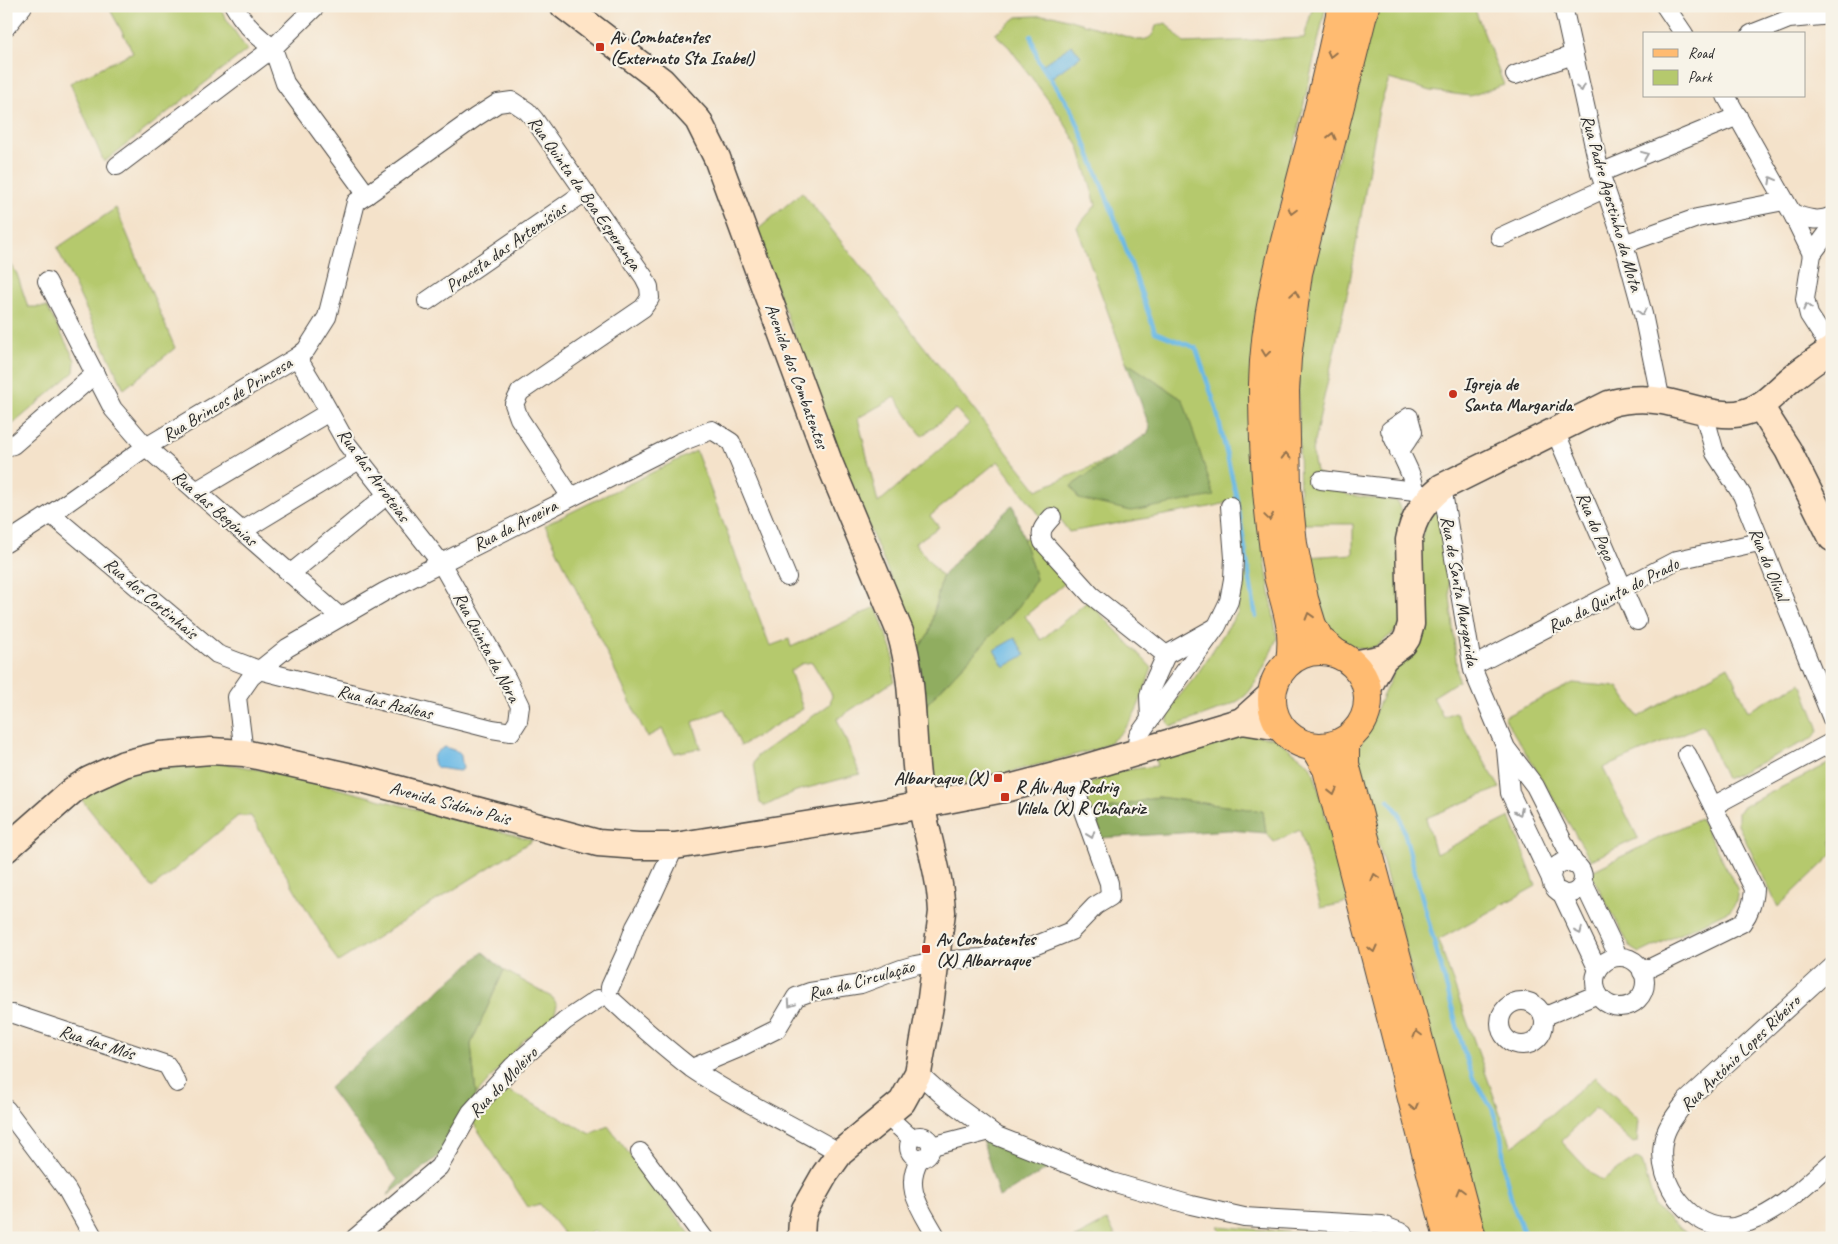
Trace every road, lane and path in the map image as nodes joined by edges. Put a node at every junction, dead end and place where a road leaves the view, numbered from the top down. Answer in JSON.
{"nodes":[{"id":1,"x":23,"y":6,"type":"edge"},
{"id":2,"x":234,"y":6,"type":"edge"},
{"id":3,"x":316,"y":6,"type":"edge"},
{"id":4,"x":564,"y":6,"type":"edge"},
{"id":5,"x":1342,"y":6,"type":"edge"},
{"id":6,"x":1365,"y":6,"type":"edge"},
{"id":7,"x":1563,"y":6,"type":"edge"},
{"id":8,"x":1665,"y":6,"type":"edge"},
{"id":9,"x":1832,"y":15,"type":"edge"},
{"id":10,"x":6,"y":27,"type":"edge"},
{"id":11,"x":1683,"y":32,"type":"edge"},
{"id":12,"x":1756,"y":32,"type":"edge"},
{"id":13,"x":273,"y":48,"type":"junction"},
{"id":14,"x":1574,"y":55,"type":"junction"},
{"id":15,"x":1515,"y":75,"type":"dead end"},
{"id":16,"x":1727,"y":98,"type":"edge"},
{"id":17,"x":1738,"y":116,"type":"junction"},
{"id":18,"x":118,"y":166,"type":"dead end"},
{"id":19,"x":1602,"y":181,"type":"junction"},
{"id":20,"x":585,"y":192,"type":"junction"},
{"id":21,"x":367,"y":195,"type":"junction"},
{"id":22,"x":1788,"y":207,"type":"junction"},
{"id":23,"x":1832,"y":216,"type":"edge"},
{"id":24,"x":1832,"y":227,"type":"edge"},
{"id":25,"x":1500,"y":237,"type":"dead end"},
{"id":26,"x":1624,"y":244,"type":"junction"},
{"id":27,"x":1812,"y":254,"type":"junction"},
{"id":28,"x":47,"y":280,"type":"dead end"},
{"id":29,"x":427,"y":301,"type":"dead end"},
{"id":30,"x":1831,"y":349,"type":"edge"},
{"id":31,"x":297,"y":358,"type":"junction"},
{"id":32,"x":95,"y":374,"type":"junction"},
{"id":33,"x":1661,"y":400,"type":"junction"},
{"id":34,"x":1760,"y":406,"type":"junction"},
{"id":35,"x":1703,"y":410,"type":"junction"},
{"id":36,"x":329,"y":412,"type":"junction"},
{"id":37,"x":1555,"y":431,"type":"junction"},
{"id":38,"x":6,"y":447,"type":"edge"},
{"id":39,"x":146,"y":447,"type":"junction"},
{"id":40,"x":1399,"y":452,"type":"dead end"},
{"id":41,"x":359,"y":460,"type":"junction"},
{"id":42,"x":1321,"y":480,"type":"dead end"},
{"id":43,"x":196,"y":491,"type":"junction"},
{"id":44,"x":1429,"y":492,"type":"junction"},
{"id":45,"x":387,"y":496,"type":"junction"},
{"id":46,"x":572,"y":497,"type":"junction"},
{"id":47,"x":1230,"y":506,"type":"dead end"},
{"id":48,"x":51,"y":514,"type":"junction"},
{"id":49,"x":1052,"y":517,"type":"dead end"},
{"id":50,"x":242,"y":531,"type":"junction"},
{"id":51,"x":1832,"y":538,"type":"edge"},
{"id":52,"x":6,"y":542,"type":"edge"},
{"id":53,"x":1759,"y":542,"type":"junction"},
{"id":54,"x":441,"y":563,"type":"junction"},
{"id":55,"x":290,"y":574,"type":"junction"},
{"id":56,"x":786,"y":577,"type":"dead end"},
{"id":57,"x":1622,"y":588,"type":"junction"},
{"id":58,"x":340,"y":617,"type":"junction"},
{"id":59,"x":1637,"y":621,"type":"dead end"},
{"id":60,"x":1218,"y":626,"type":"junction"},
{"id":61,"x":1166,"y":655,"type":"junction"},
{"id":62,"x":1384,"y":658,"type":"junction"},
{"id":63,"x":1345,"y":659,"type":"junction"},
{"id":64,"x":1290,"y":661,"type":"junction"},
{"id":65,"x":1473,"y":666,"type":"junction"},
{"id":66,"x":259,"y":670,"type":"junction"},
{"id":67,"x":1368,"y":690,"type":"junction"},
{"id":68,"x":1272,"y":694,"type":"junction"},
{"id":69,"x":1150,"y":719,"type":"junction"},
{"id":70,"x":1832,"y":719,"type":"edge"},
{"id":71,"x":1242,"y":721,"type":"junction"},
{"id":72,"x":1280,"y":726,"type":"junction"},
{"id":73,"x":511,"y":732,"type":"joint"},
{"id":74,"x":1345,"y":741,"type":"junction"},
{"id":75,"x":1832,"y":742,"type":"edge"},
{"id":76,"x":1314,"y":747,"type":"junction"},
{"id":77,"x":1506,"y":748,"type":"junction"},
{"id":78,"x":1136,"y":752,"type":"junction"},
{"id":79,"x":244,"y":753,"type":"junction"},
{"id":80,"x":1687,"y":754,"type":"dead end"},
{"id":81,"x":1069,"y":772,"type":"junction"},
{"id":82,"x":1531,"y":782,"type":"junction"},
{"id":83,"x":1509,"y":788,"type":"junction"},
{"id":84,"x":921,"y":804,"type":"junction"},
{"id":85,"x":1713,"y":806,"type":"junction"},
{"id":86,"x":675,"y":846,"type":"junction"},
{"id":87,"x":6,"y":849,"type":"edge"},
{"id":88,"x":1574,"y":863,"type":"junction"},
{"id":89,"x":1582,"y":882,"type":"junction"},
{"id":90,"x":1557,"y":888,"type":"junction"},
{"id":91,"x":1617,"y":957,"type":"junction"},
{"id":92,"x":936,"y":961,"type":"junction"},
{"id":93,"x":1832,"y":967,"type":"edge"},
{"id":94,"x":1598,"y":970,"type":"junction"},
{"id":95,"x":1642,"y":972,"type":"junction"},
{"id":96,"x":1598,"y":994,"type":"junction"},
{"id":97,"x":607,"y":996,"type":"junction"},
{"id":98,"x":6,"y":1014,"type":"edge"},
{"id":99,"x":1543,"y":1017,"type":"dead end"},
{"id":100,"x":692,"y":1068,"type":"junction"},
{"id":101,"x":918,"y":1073,"type":"junction"},
{"id":102,"x":178,"y":1083,"type":"dead end"},
{"id":103,"x":6,"y":1109,"type":"edge"},
{"id":104,"x":886,"y":1115,"type":"junction"},
{"id":105,"x":990,"y":1131,"type":"junction"},
{"id":106,"x":640,"y":1152,"type":"dead end"},
{"id":107,"x":926,"y":1152,"type":"junction"},
{"id":108,"x":840,"y":1153,"type":"junction"},
{"id":109,"x":1832,"y":1162,"type":"edge"},
{"id":110,"x":1407,"y":1236,"type":"edge"},
{"id":111,"x":94,"y":1238,"type":"edge"},
{"id":112,"x":355,"y":1238,"type":"edge"},
{"id":113,"x":704,"y":1238,"type":"edge"},
{"id":114,"x":801,"y":1238,"type":"edge"},
{"id":115,"x":937,"y":1238,"type":"edge"},
{"id":116,"x":1448,"y":1238,"type":"edge"},
{"id":117,"x":1472,"y":1238,"type":"edge"}],
"edges":[{"from":1,"to":10,"type":"street"},
{"from":2,"to":13,"type":"street"},
{"from":3,"to":13,"type":"street"},
{"from":4,"to":84,"type":"main road","name":"Avenida dos Combatentes"},
{"from":5,"to":64,"type":"main road","one_way":true},
{"from":63,"to":6,"type":"main road","one_way":true},
{"from":7,"to":14,"type":"street","name":"Rua Padre Agostinho da Mota"},
{"from":8,"to":11,"type":"street"},
{"from":9,"to":12,"type":"street"},
{"from":13,"to":18,"type":"street"},
{"from":13,"to":21,"type":"street"},
{"from":14,"to":15,"type":"street"},
{"from":14,"to":19,"type":"street","name":"Rua Padre Agostinho da Mota","one_way":true},
{"from":16,"to":17,"type":"street"},
{"from":19,"to":17,"type":"street","one_way":true},
{"from":22,"to":17,"type":"street","one_way":true},
{"from":19,"to":25,"type":"street"},
{"from":19,"to":26,"type":"street","name":"Rua Padre Agostinho da Mota"},
{"from":20,"to":21,"type":"street","name":"Rua Quinta da Boa Esperança"},
{"from":20,"to":29,"type":"street","name":"Praceta das Artemísias"},
{"from":20,"to":46,"type":"street","name":"Rua Quinta da Boa Esperança"},
{"from":21,"to":31,"type":"street","name":"Rua Brincos de Princesa"},
{"from":22,"to":23,"type":"street"},
{"from":22,"to":26,"type":"street"},
{"from":22,"to":27,"type":"street"},
{"from":24,"to":27,"type":"street"},
{"from":26,"to":33,"type":"street","name":"Rua Padre Agostinho da Mota","one_way":true},
{"from":30,"to":27,"type":"street","one_way":true},
{"from":28,"to":32,"type":"street","name":"Rua das Begónias"},
{"from":30,"to":34,"type":"main road"},
{"from":31,"to":36,"type":"street","name":"Rua das Arroteias"},
{"from":31,"to":39,"type":"street","name":"Rua Brincos de Princesa"},
{"from":32,"to":38,"type":"street"},
{"from":32,"to":39,"type":"street","name":"Rua das Begónias"},
{"from":33,"to":35,"type":"main road"},
{"from":33,"to":37,"type":"main road"},
{"from":34,"to":35,"type":"main road"},
{"from":34,"to":51,"type":"main road"},
{"from":35,"to":53,"type":"street","name":"Rua do Olival"},
{"from":36,"to":41,"type":"street","name":"Rua das Arroteias"},
{"from":36,"to":43,"type":"street"},
{"from":37,"to":44,"type":"main road"},
{"from":37,"to":57,"type":"street","name":"Rua do Poço"},
{"from":39,"to":43,"type":"street","name":"Rua das Begónias"},
{"from":39,"to":48,"type":"street","name":"Rua Brincos de Princesa"},
{"from":40,"to":44,"type":"street","name":"Rua de Santa Margarida"},
{"from":41,"to":45,"type":"street","name":"Rua das Arroteias"},
{"from":41,"to":50,"type":"street"},
{"from":42,"to":44,"type":"street"},
{"from":43,"to":50,"type":"street","name":"Rua das Begónias"},
{"from":44,"to":62,"type":"main road"},
{"from":44,"to":65,"type":"street","name":"Rua de Santa Margarida"},
{"from":45,"to":54,"type":"street","name":"Rua das Arroteias"},
{"from":45,"to":55,"type":"street"},
{"from":46,"to":54,"type":"street","name":"Rua da Aroeira"},
{"from":46,"to":56,"type":"street","name":"Rua da Aroeira"},
{"from":47,"to":60,"type":"street"},
{"from":48,"to":52,"type":"street","name":"Rua Brincos de Princesa"},
{"from":48,"to":66,"type":"street","name":"Rua dos Cortinhais"},
{"from":49,"to":61,"type":"street"},
{"from":50,"to":55,"type":"street","name":"Rua das Begónias"},
{"from":53,"to":57,"type":"street","name":"Rua da Quinta do Prado"},
{"from":53,"to":70,"type":"street","name":"Rua do Olival"},
{"from":54,"to":58,"type":"street","name":"Rua da Aroeira"},
{"from":54,"to":73,"type":"street","name":"Rua Quinta da Nora"},
{"from":55,"to":58,"type":"street","name":"Rua das Begónias"},
{"from":57,"to":59,"type":"street","name":"Rua do Poço"},
{"from":57,"to":65,"type":"street","name":"Rua da Quinta do Prado"},
{"from":58,"to":66,"type":"street","name":"Rua da Aroeira"},
{"from":60,"to":61,"type":"street"},
{"from":60,"to":69,"type":"street"},
{"from":61,"to":69,"type":"street"},
{"from":62,"to":63,"type":"main road"},
{"from":62,"to":67,"type":"main road"},
{"from":63,"to":64,"type":"main road"},
{"from":63,"to":67,"type":"main road"},
{"from":64,"to":68,"type":"main road"},
{"from":65,"to":77,"type":"street","name":"Rua de Santa Margarida"},
{"from":66,"to":73,"type":"street","name":"Rua das Azáleas"},
{"from":66,"to":79,"type":"street","name":"Rua da Aroeira"},
{"from":67,"to":74,"type":"main road"},
{"from":68,"to":71,"type":"main road"},
{"from":68,"to":72,"type":"main road"},
{"from":69,"to":78,"type":"street"},
{"from":71,"to":72,"type":"main road"},
{"from":71,"to":78,"type":"main road","name":"Avenida Sidónio Pais"},
{"from":72,"to":76,"type":"main road"},
{"from":74,"to":76,"type":"main road"},
{"from":117,"to":74,"type":"main road","one_way":true},
{"from":75,"to":85,"type":"street"},
{"from":76,"to":116,"type":"main road","one_way":true},
{"from":77,"to":82,"type":"street","name":"Rua de Santa Margarida"},
{"from":77,"to":83,"type":"street","name":"Rua de Santa Margarida"},
{"from":78,"to":81,"type":"main road","name":"Avenida Sidónio Pais"},
{"from":79,"to":86,"type":"main road","name":"Avenida Sidónio Pais"},
{"from":79,"to":87,"type":"main road","name":"Avenida Sidónio Pais"},
{"from":80,"to":85,"type":"street"},
{"from":81,"to":84,"type":"main road","name":"Avenida Sidónio Pais"},
{"from":81,"to":92,"type":"street","name":"Rua da Circulação","one_way":true},
{"from":82,"to":83,"type":"street"},
{"from":82,"to":88,"type":"street","name":"Rua de Santa Margarida"},
{"from":83,"to":90,"type":"street","name":"Rua de Santa Margarida","one_way":true},
{"from":84,"to":86,"type":"main road","name":"Avenida Sidónio Pais"},
{"from":84,"to":92,"type":"main road","name":"Avenida dos Combatentes"},
{"from":85,"to":95,"type":"street"},
{"from":86,"to":97,"type":"street"},
{"from":88,"to":89,"type":"street","name":"Rua de Santa Margarida"},
{"from":88,"to":90,"type":"street"},
{"from":89,"to":90,"type":"street"},
{"from":89,"to":91,"type":"street","name":"Rua de Santa Margarida"},
{"from":90,"to":94,"type":"street","name":"Rua de Santa Margarida","one_way":true},
{"from":91,"to":94,"type":"street"},
{"from":91,"to":95,"type":"street"},
{"from":92,"to":100,"type":"street","name":"Rua da Circulação","one_way":true},
{"from":92,"to":101,"type":"main road","name":"Avenida dos Combatentes"},
{"from":93,"to":109,"type":"street","name":"Rua António Lopes Ribeiro"},
{"from":94,"to":96,"type":"street"},
{"from":95,"to":96,"type":"street"},
{"from":96,"to":99,"type":"street"},
{"from":97,"to":100,"type":"street"},
{"from":97,"to":112,"type":"street","name":"Rua do Moleiro"},
{"from":98,"to":102,"type":"street","name":"Rua das Mós"},
{"from":100,"to":108,"type":"street"},
{"from":101,"to":104,"type":"main road","name":"Avenida dos Combatentes"},
{"from":101,"to":105,"type":"street"},
{"from":103,"to":111,"type":"street"},
{"from":104,"to":107,"type":"street"},
{"from":104,"to":108,"type":"main road","name":"Avenida dos Combatentes"},
{"from":105,"to":107,"type":"street"},
{"from":105,"to":110,"type":"street"},
{"from":106,"to":113,"type":"street"},
{"from":107,"to":115,"type":"street"},
{"from":108,"to":114,"type":"main road","name":"Avenida dos Combatentes"}]}
